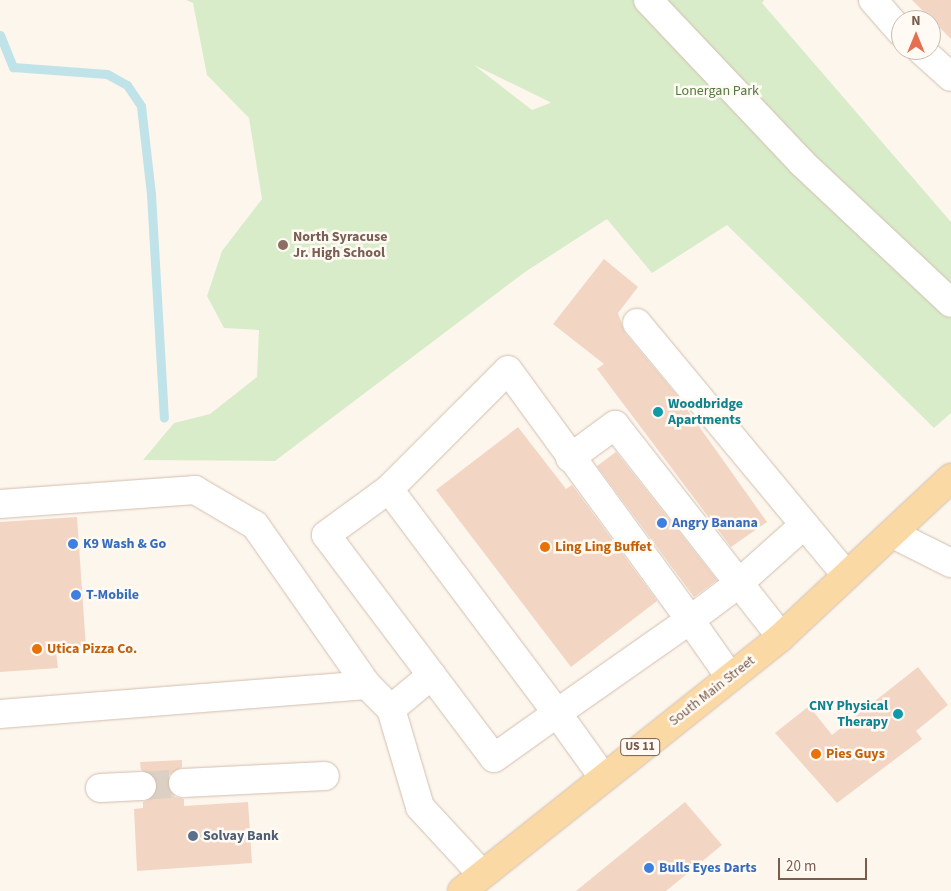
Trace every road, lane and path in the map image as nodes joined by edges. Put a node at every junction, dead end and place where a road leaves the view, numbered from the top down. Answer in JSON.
{"nodes":[{"id":1,"x":648,"y":0,"type":"edge"},
{"id":2,"x":872,"y":0,"type":"edge"},
{"id":3,"x":891,"y":21,"type":"edge"},
{"id":4,"x":932,"y":60,"type":"edge"},
{"id":5,"x":951,"y":77,"type":"edge"},
{"id":6,"x":951,"y":303,"type":"edge"},
{"id":7,"x":637,"y":323,"type":"dead end"},
{"id":8,"x":570,"y":458,"type":"junction"},
{"id":9,"x":951,"y":478,"type":"edge"},
{"id":10,"x":390,"y":489,"type":"junction"},
{"id":11,"x":0,"y":504,"type":"edge"},
{"id":12,"x":804,"y":525,"type":"junction"},
{"id":13,"x":893,"y":534,"type":"junction"},
{"id":14,"x":951,"y":563,"type":"edge"},
{"id":15,"x":846,"y":575,"type":"junction"},
{"id":16,"x":738,"y":584,"type":"junction"},
{"id":17,"x":690,"y":620,"type":"junction"},
{"id":18,"x":781,"y":637,"type":"junction"},
{"id":19,"x":432,"y":675,"type":"junction"},
{"id":20,"x":730,"y":677,"type":"junction"},
{"id":21,"x":368,"y":685,"type":"junction"},
{"id":22,"x":391,"y":709,"type":"junction"},
{"id":23,"x":557,"y":713,"type":"junction"},
{"id":24,"x":0,"y":714,"type":"edge"},
{"id":25,"x":325,"y":776,"type":"dead end"},
{"id":26,"x":603,"y":777,"type":"junction"},
{"id":27,"x":183,"y":784,"type":"tunnel mouth"},
{"id":28,"x":142,"y":786,"type":"tunnel mouth"},
{"id":29,"x":100,"y":788,"type":"dead end"},
{"id":30,"x":472,"y":882,"type":"edge"}],
"edges":[{"from":1,"to":6,"type":"street"},
{"from":2,"to":3,"type":"street"},
{"from":4,"to":5,"type":"street"},
{"from":7,"to":12,"type":"street"},
{"from":8,"to":10,"type":"street"},
{"from":8,"to":16,"type":"street"},
{"from":8,"to":17,"type":"street"},
{"from":9,"to":13,"type":"main road","name":"South Main Street","number":"US 11"},
{"from":10,"to":19,"type":"street"},
{"from":10,"to":23,"type":"street"},
{"from":11,"to":21,"type":"street"},
{"from":12,"to":15,"type":"street"},
{"from":12,"to":16,"type":"street"},
{"from":13,"to":14,"type":"street"},
{"from":13,"to":15,"type":"main road","name":"South Main Street","number":"US 11"},
{"from":15,"to":18,"type":"main road","name":"South Main Street","number":"US 11"},
{"from":16,"to":17,"type":"street"},
{"from":16,"to":18,"type":"street"},
{"from":17,"to":20,"type":"street"},
{"from":17,"to":23,"type":"street"},
{"from":18,"to":20,"type":"main road","name":"South Main Street","number":"US 11"},
{"from":19,"to":22,"type":"street"},
{"from":19,"to":23,"type":"street"},
{"from":20,"to":26,"type":"main road","name":"South Main Street","number":"US 11"},
{"from":21,"to":22,"type":"street"},
{"from":21,"to":24,"type":"street"},
{"from":22,"to":30,"type":"street"},
{"from":23,"to":26,"type":"street"},
{"from":25,"to":27,"type":"street"},
{"from":26,"to":30,"type":"main road","name":"South Main Street","number":"US 11"},
{"from":28,"to":29,"type":"street"}]}
